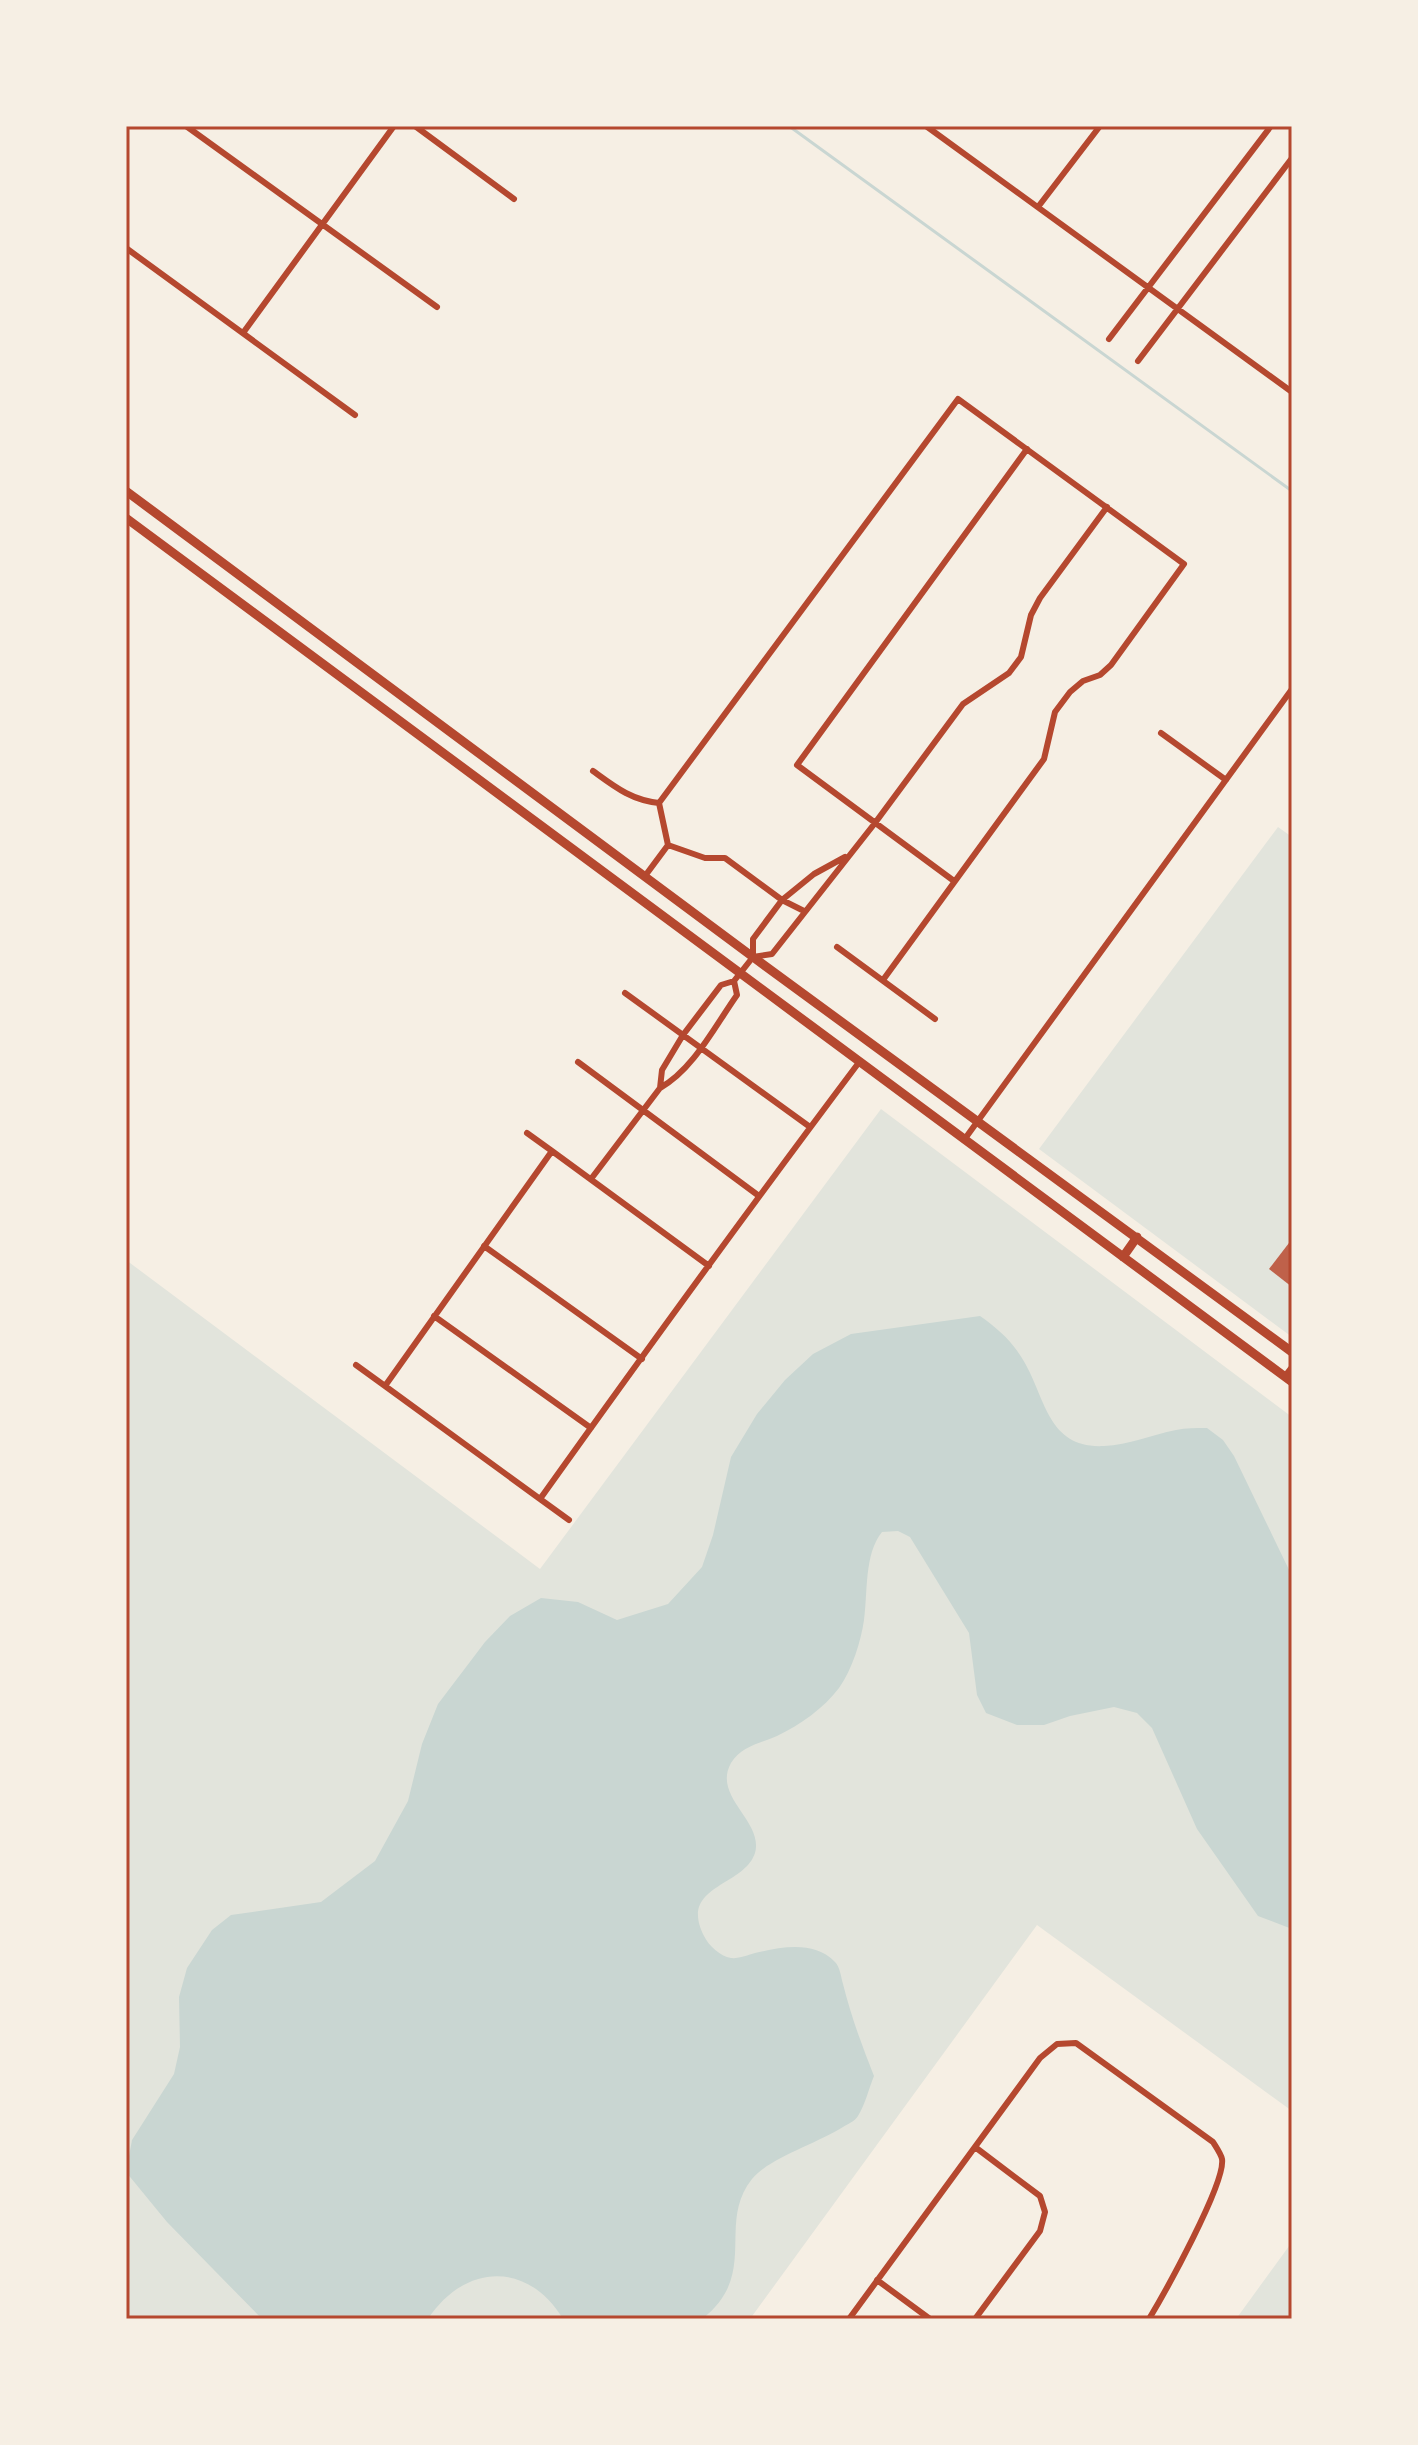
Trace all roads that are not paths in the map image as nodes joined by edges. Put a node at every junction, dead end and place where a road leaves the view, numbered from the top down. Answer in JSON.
{"nodes":[{"id":1,"x":186,"y":126,"type":"edge"},
{"id":2,"x":394,"y":126,"type":"edge"},
{"id":3,"x":415,"y":126,"type":"edge"},
{"id":4,"x":926,"y":126,"type":"edge"},
{"id":5,"x":1100,"y":126,"type":"edge"},
{"id":6,"x":1271,"y":126,"type":"edge"},
{"id":7,"x":1292,"y":158,"type":"edge"},
{"id":8,"x":514,"y":199,"type":"dead end"},
{"id":9,"x":1038,"y":207,"type":"junction"},
{"id":10,"x":322,"y":224,"type":"junction"},
{"id":11,"x":126,"y":248,"type":"edge"},
{"id":12,"x":1148,"y":287,"type":"junction"},
{"id":13,"x":437,"y":307,"type":"dead end"},
{"id":14,"x":1177,"y":308,"type":"junction"},
{"id":15,"x":243,"y":333,"type":"junction"},
{"id":16,"x":1109,"y":339,"type":"dead end"},
{"id":17,"x":1138,"y":361,"type":"dead end"},
{"id":18,"x":1292,"y":378,"type":"edge"},
{"id":19,"x":1285,"y":387,"type":"junction"},
{"id":20,"x":1292,"y":392,"type":"edge"},
{"id":21,"x":355,"y":415,"type":"dead end"},
{"id":22,"x":1027,"y":449,"type":"junction"},
{"id":23,"x":126,"y":491,"type":"edge"},
{"id":24,"x":143,"y":503,"type":"junction"},
{"id":25,"x":1107,"y":507,"type":"junction"},
{"id":26,"x":128,"y":520,"type":"edge"},
{"id":27,"x":1292,"y":689,"type":"edge"},
{"id":28,"x":415,"y":705,"type":"junction"},
{"id":29,"x":402,"y":722,"type":"junction"},
{"id":30,"x":1161,"y":733,"type":"dead end"},
{"id":31,"x":593,"y":771,"type":"dead end"},
{"id":32,"x":1226,"y":780,"type":"junction"},
{"id":33,"x":659,"y":803,"type":"junction"},
{"id":34,"x":561,"y":812,"type":"junction"},
{"id":35,"x":875,"y":823,"type":"junction"},
{"id":36,"x":547,"y":829,"type":"junction"},
{"id":37,"x":668,"y":845,"type":"junction"},
{"id":38,"x":848,"y":855,"type":"junction"},
{"id":39,"x":645,"y":876,"type":"junction"},
{"id":40,"x":954,"y":881,"type":"junction"},
{"id":41,"x":782,"y":900,"type":"junction"},
{"id":42,"x":804,"y":911,"type":"junction"},
{"id":43,"x":837,"y":947,"type":"dead end"},
{"id":44,"x":753,"y":957,"type":"junction"},
{"id":45,"x":741,"y":973,"type":"junction"},
{"id":46,"x":883,"y":980,"type":"junction"},
{"id":47,"x":734,"y":981,"type":"junction"},
{"id":48,"x":625,"y":993,"type":"dead end"},
{"id":49,"x":702,"y":1011,"type":"junction"},
{"id":50,"x":935,"y":1019,"type":"dead end"},
{"id":51,"x":718,"y":1022,"type":"junction"},
{"id":52,"x":683,"y":1035,"type":"junction"},
{"id":53,"x":700,"y":1047,"type":"junction"},
{"id":54,"x":860,"y":1061,"type":"junction"},
{"id":55,"x":578,"y":1062,"type":"dead end"},
{"id":56,"x":660,"y":1088,"type":"junction"},
{"id":57,"x":643,"y":1110,"type":"junction"},
{"id":58,"x":977,"y":1121,"type":"junction"},
{"id":59,"x":810,"y":1127,"type":"junction"},
{"id":60,"x":527,"y":1133,"type":"dead end"},
{"id":61,"x":964,"y":1140,"type":"junction"},
{"id":62,"x":552,"y":1151,"type":"junction"},
{"id":63,"x":591,"y":1179,"type":"junction"},
{"id":64,"x":759,"y":1196,"type":"junction"},
{"id":65,"x":1137,"y":1237,"type":"junction"},
{"id":66,"x":484,"y":1246,"type":"junction"},
{"id":67,"x":1123,"y":1257,"type":"junction"},
{"id":68,"x":709,"y":1266,"type":"junction"},
{"id":69,"x":434,"y":1316,"type":"junction"},
{"id":70,"x":1292,"y":1352,"type":"edge"},
{"id":71,"x":642,"y":1359,"type":"junction"},
{"id":72,"x":356,"y":1365,"type":"dead end"},
{"id":73,"x":1292,"y":1367,"type":"edge"},
{"id":74,"x":1289,"y":1379,"type":"edge"},
{"id":75,"x":385,"y":1386,"type":"junction"},
{"id":76,"x":591,"y":1428,"type":"junction"},
{"id":77,"x":540,"y":1499,"type":"junction"},
{"id":78,"x":569,"y":1520,"type":"dead end"},
{"id":79,"x":975,"y":2147,"type":"junction"},
{"id":80,"x":877,"y":2280,"type":"junction"},
{"id":81,"x":849,"y":2319,"type":"edge"},
{"id":82,"x":930,"y":2319,"type":"edge"},
{"id":83,"x":975,"y":2319,"type":"edge"},
{"id":84,"x":1149,"y":2319,"type":"edge"}],
"edges":[{"from":1,"to":10,"type":"street"},
{"from":2,"to":10,"type":"street"},
{"from":3,"to":8,"type":"street"},
{"from":4,"to":9,"type":"street"},
{"from":5,"to":9,"type":"street"},
{"from":6,"to":12,"type":"street"},
{"from":7,"to":14,"type":"street"},
{"from":9,"to":12,"type":"street"},
{"from":10,"to":13,"type":"street"},
{"from":10,"to":15,"type":"street"},
{"from":11,"to":15,"type":"street"},
{"from":12,"to":14,"type":"street"},
{"from":12,"to":16,"type":"street"},
{"from":14,"to":17,"type":"street"},
{"from":14,"to":19,"type":"street"},
{"from":15,"to":21,"type":"street"},
{"from":18,"to":19,"type":"street"},
{"from":19,"to":20,"type":"street"},
{"from":22,"to":25,"type":"street"},
{"from":22,"to":33,"type":"street"},
{"from":22,"to":35,"type":"street"},
{"from":23,"to":24,"type":"main road"},
{"from":24,"to":26,"type":"main road"},
{"from":24,"to":28,"type":"main road"},
{"from":25,"to":35,"type":"street"},
{"from":25,"to":40,"type":"street"},
{"from":26,"to":29,"type":"main road"},
{"from":27,"to":32,"type":"street"},
{"from":28,"to":29,"type":"main road"},
{"from":28,"to":34,"type":"main road"},
{"from":29,"to":36,"type":"main road"},
{"from":30,"to":32,"type":"street"},
{"from":31,"to":33,"type":"street"},
{"from":32,"to":58,"type":"street"},
{"from":33,"to":37,"type":"street"},
{"from":34,"to":36,"type":"main road"},
{"from":34,"to":39,"type":"main road"},
{"from":35,"to":38,"type":"street"},
{"from":35,"to":40,"type":"street"},
{"from":36,"to":45,"type":"main road"},
{"from":37,"to":39,"type":"street"},
{"from":37,"to":41,"type":"street"},
{"from":38,"to":41,"type":"street"},
{"from":38,"to":42,"type":"street"},
{"from":39,"to":44,"type":"main road"},
{"from":40,"to":46,"type":"street"},
{"from":41,"to":42,"type":"street"},
{"from":41,"to":44,"type":"street"},
{"from":42,"to":44,"type":"street"},
{"from":43,"to":46,"type":"street"},
{"from":44,"to":45,"type":"street"},
{"from":44,"to":58,"type":"main road"},
{"from":45,"to":47,"type":"street"},
{"from":45,"to":54,"type":"main road"},
{"from":46,"to":50,"type":"street"},
{"from":47,"to":49,"type":"street"},
{"from":47,"to":51,"type":"street"},
{"from":48,"to":52,"type":"street"},
{"from":49,"to":51,"type":"street"},
{"from":49,"to":52,"type":"street"},
{"from":51,"to":53,"type":"street"},
{"from":52,"to":53,"type":"street"},
{"from":52,"to":56,"type":"street"},
{"from":53,"to":56,"type":"street"},
{"from":53,"to":59,"type":"street"},
{"from":54,"to":59,"type":"street"},
{"from":54,"to":61,"type":"main road"},
{"from":55,"to":57,"type":"street"},
{"from":56,"to":57,"type":"street"},
{"from":57,"to":63,"type":"street"},
{"from":57,"to":64,"type":"street"},
{"from":58,"to":61,"type":"street"},
{"from":58,"to":65,"type":"main road"},
{"from":59,"to":64,"type":"street"},
{"from":60,"to":62,"type":"street"},
{"from":61,"to":67,"type":"main road"},
{"from":62,"to":63,"type":"street"},
{"from":62,"to":66,"type":"street"},
{"from":63,"to":68,"type":"street"},
{"from":64,"to":68,"type":"street"},
{"from":65,"to":67,"type":"main road"},
{"from":65,"to":70,"type":"main road"},
{"from":66,"to":69,"type":"street"},
{"from":66,"to":71,"type":"street"},
{"from":67,"to":74,"type":"main road"},
{"from":68,"to":71,"type":"street"},
{"from":69,"to":75,"type":"street"},
{"from":69,"to":76,"type":"street"},
{"from":71,"to":76,"type":"street"},
{"from":72,"to":75,"type":"street"},
{"from":73,"to":74,"type":"street"},
{"from":75,"to":77,"type":"street"},
{"from":76,"to":77,"type":"street"},
{"from":77,"to":78,"type":"street"},
{"from":79,"to":80,"type":"street"},
{"from":79,"to":83,"type":"street"},
{"from":79,"to":84,"type":"street"},
{"from":80,"to":81,"type":"street"},
{"from":80,"to":82,"type":"street"}]}
